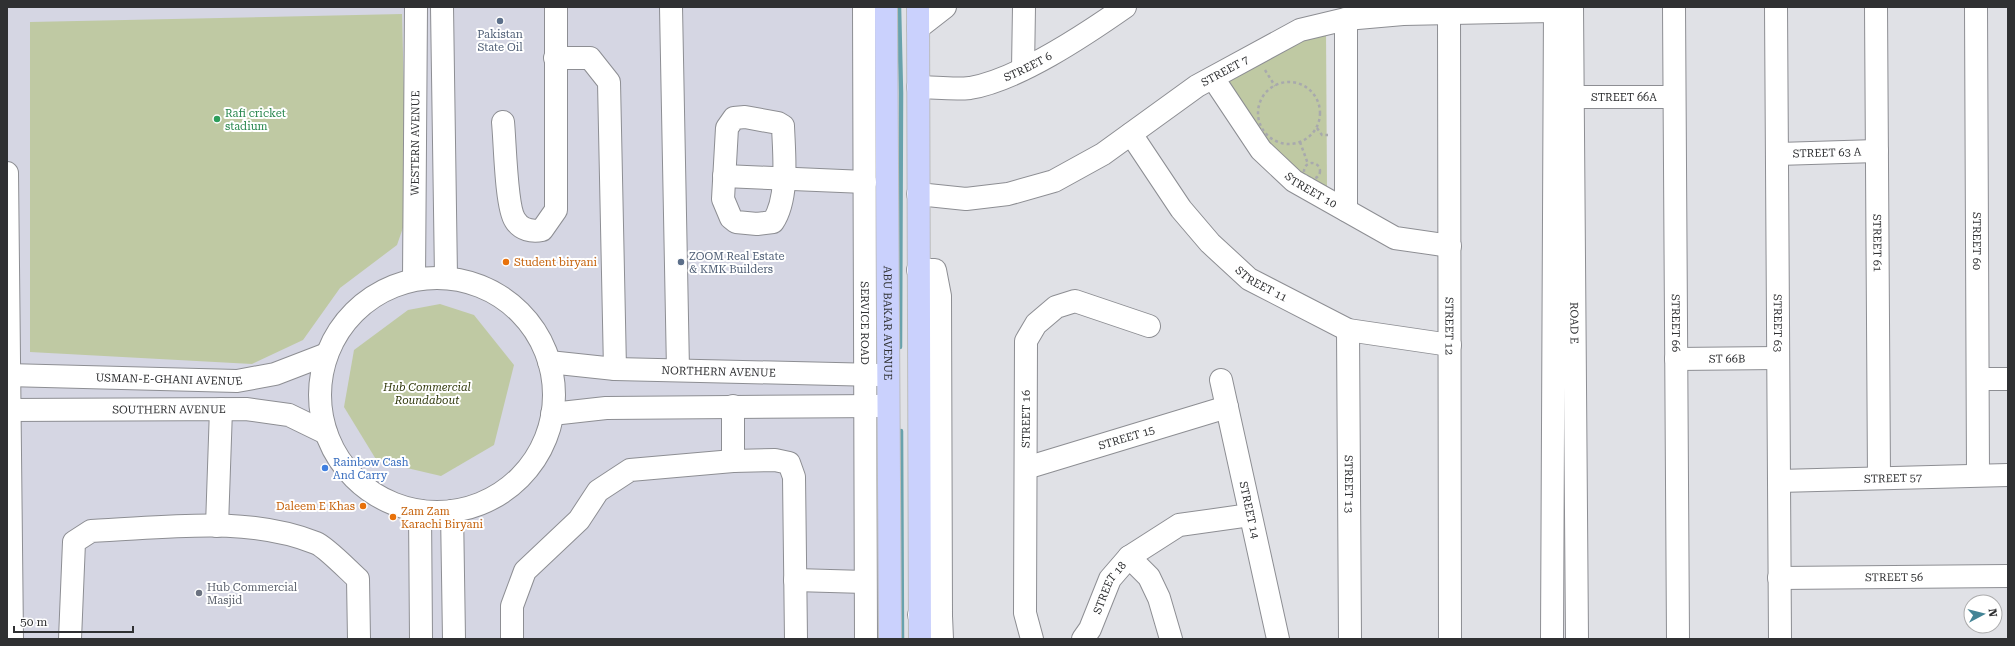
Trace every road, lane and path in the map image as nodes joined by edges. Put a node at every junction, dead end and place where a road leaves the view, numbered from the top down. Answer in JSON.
{"nodes":[{"id":1,"x":416,"y":7,"type":"edge"},
{"id":2,"x":442,"y":7,"type":"edge"},
{"id":3,"x":556,"y":7,"type":"edge"},
{"id":4,"x":671,"y":7,"type":"edge"},
{"id":5,"x":864,"y":7,"type":"edge"},
{"id":6,"x":886,"y":7,"type":"edge"},
{"id":7,"x":918,"y":7,"type":"edge"},
{"id":8,"x":944,"y":7,"type":"edge"},
{"id":9,"x":1024,"y":7,"type":"edge"},
{"id":10,"x":1125,"y":7,"type":"edge"},
{"id":11,"x":1674,"y":7,"type":"edge"},
{"id":12,"x":1776,"y":7,"type":"edge"},
{"id":13,"x":1876,"y":7,"type":"edge"},
{"id":14,"x":1976,"y":7,"type":"edge"},
{"id":15,"x":1561,"y":8,"type":"edge"},
{"id":16,"x":1450,"y":14,"type":"junction"},
{"id":17,"x":1346,"y":19,"type":"junction"},
{"id":18,"x":918,"y":28,"type":"junction"},
{"id":19,"x":555,"y":58,"type":"junction"},
{"id":20,"x":1023,"y":69,"type":"junction"},
{"id":21,"x":1213,"y":78,"type":"junction"},
{"id":22,"x":918,"y":87,"type":"junction"},
{"id":23,"x":1573,"y":97,"type":"junction"},
{"id":24,"x":1674,"y":97,"type":"junction"},
{"id":25,"x":503,"y":122,"type":"dead end"},
{"id":26,"x":1131,"y":134,"type":"junction"},
{"id":27,"x":1300,"y":142,"type":"junction"},
{"id":28,"x":1877,"y":151,"type":"junction"},
{"id":29,"x":1777,"y":154,"type":"junction"},
{"id":30,"x":1308,"y":164,"type":"dead end"},
{"id":31,"x":7,"y":173,"type":"edge"},
{"id":32,"x":724,"y":176,"type":"junction"},
{"id":33,"x":784,"y":180,"type":"junction"},
{"id":34,"x":865,"y":182,"type":"junction"},
{"id":35,"x":918,"y":194,"type":"junction"},
{"id":36,"x":1346,"y":210,"type":"junction"},
{"id":37,"x":1450,"y":246,"type":"junction"},
{"id":38,"x":918,"y":270,"type":"junction"},
{"id":39,"x":446,"y":277,"type":"junction"},
{"id":40,"x":414,"y":279,"type":"junction"},
{"id":41,"x":1149,"y":326,"type":"dead end"},
{"id":42,"x":1348,"y":330,"type":"junction"},
{"id":43,"x":1450,"y":345,"type":"junction"},
{"id":44,"x":327,"y":354,"type":"junction"},
{"id":45,"x":1778,"y":358,"type":"junction"},
{"id":46,"x":1676,"y":359,"type":"junction"},
{"id":47,"x":549,"y":362,"type":"junction"},
{"id":48,"x":615,"y":369,"type":"junction"},
{"id":49,"x":678,"y":370,"type":"junction"},
{"id":50,"x":864,"y":374,"type":"junction"},
{"id":51,"x":8,"y":375,"type":"edge"},
{"id":52,"x":888,"y":376,"type":"junction"},
{"id":53,"x":1978,"y":379,"type":"junction"},
{"id":54,"x":2008,"y":379,"type":"edge"},
{"id":55,"x":1221,"y":380,"type":"dead end"},
{"id":56,"x":864,"y":405,"type":"junction"},
{"id":57,"x":733,"y":406,"type":"junction"},
{"id":58,"x":889,"y":406,"type":"junction"},
{"id":59,"x":1227,"y":406,"type":"junction"},
{"id":60,"x":221,"y":409,"type":"junction"},
{"id":61,"x":8,"y":410,"type":"edge"},
{"id":62,"x":552,"y":414,"type":"junction"},
{"id":63,"x":326,"y":433,"type":"junction"},
{"id":64,"x":733,"y":461,"type":"junction"},
{"id":65,"x":1026,"y":468,"type":"junction"},
{"id":66,"x":1978,"y":475,"type":"junction"},
{"id":67,"x":2008,"y":475,"type":"edge"},
{"id":68,"x":1879,"y":478,"type":"junction"},
{"id":69,"x":1779,"y":481,"type":"junction"},
{"id":70,"x":420,"y":511,"type":"junction"},
{"id":71,"x":452,"y":511,"type":"junction"},
{"id":72,"x":1250,"y":515,"type":"junction"},
{"id":73,"x":217,"y":526,"type":"junction"},
{"id":74,"x":1129,"y":557,"type":"junction"},
{"id":75,"x":2008,"y":576,"type":"edge"},
{"id":76,"x":1779,"y":578,"type":"junction"},
{"id":77,"x":795,"y":580,"type":"junction"},
{"id":78,"x":865,"y":582,"type":"junction"},
{"id":79,"x":919,"y":615,"type":"junction"},
{"id":80,"x":941,"y":616,"type":"junction"},
{"id":81,"x":12,"y":639,"type":"edge"},
{"id":82,"x":70,"y":639,"type":"edge"},
{"id":83,"x":358,"y":639,"type":"edge"},
{"id":84,"x":421,"y":639,"type":"edge"},
{"id":85,"x":454,"y":639,"type":"edge"},
{"id":86,"x":512,"y":639,"type":"edge"},
{"id":87,"x":796,"y":639,"type":"edge"},
{"id":88,"x":866,"y":639,"type":"edge"},
{"id":89,"x":890,"y":639,"type":"edge"},
{"id":90,"x":920,"y":639,"type":"edge"},
{"id":91,"x":942,"y":639,"type":"edge"},
{"id":92,"x":1032,"y":639,"type":"edge"},
{"id":93,"x":1083,"y":639,"type":"edge"},
{"id":94,"x":1171,"y":639,"type":"edge"},
{"id":95,"x":1278,"y":639,"type":"edge"},
{"id":96,"x":1350,"y":639,"type":"edge"},
{"id":97,"x":1450,"y":639,"type":"edge"},
{"id":98,"x":1552,"y":639,"type":"edge"},
{"id":99,"x":1577,"y":639,"type":"edge"},
{"id":100,"x":1678,"y":639,"type":"edge"},
{"id":101,"x":1780,"y":639,"type":"edge"}],
"edges":[{"from":1,"to":40,"type":"street","name":"WESTERN AVENUE"},
{"from":2,"to":39,"type":"street"},
{"from":3,"to":19,"type":"street"},
{"from":4,"to":49,"type":"street"},
{"from":5,"to":34,"type":"street","name":"SERVICE ROAD"},
{"from":6,"to":52,"type":"main road","name":"ABU BAKAR AVENUE"},
{"from":7,"to":18,"type":"main road"},
{"from":8,"to":18,"type":"street"},
{"from":9,"to":20,"type":"street"},
{"from":10,"to":20,"type":"street","name":"STREET 6"},
{"from":11,"to":24,"type":"street","name":"STREET 66"},
{"from":12,"to":29,"type":"street","name":"STREET 63"},
{"from":13,"to":28,"type":"street","name":"STREET 61"},
{"from":14,"to":53,"type":"street","name":"STREET 60"},
{"from":15,"to":16,"type":"street","name":"STREET 7"},
{"from":15,"to":23,"type":"street","name":"ROAD E"},
{"from":15,"to":98,"type":"street","name":"ROAD E"},
{"from":16,"to":17,"type":"street","name":"STREET 7"},
{"from":16,"to":37,"type":"street","name":"STREET 12"},
{"from":17,"to":21,"type":"street","name":"STREET 7"},
{"from":17,"to":36,"type":"street"},
{"from":18,"to":22,"type":"main road"},
{"from":19,"to":25,"type":"street"},
{"from":19,"to":48,"type":"street"},
{"from":20,"to":22,"type":"street","name":"STREET 6"},
{"from":21,"to":26,"type":"street","name":"STREET 7"},
{"from":21,"to":36,"type":"street","name":"STREET 10"},
{"from":22,"to":35,"type":"main road"},
{"from":23,"to":24,"type":"street","name":"STREET 66A"},
{"from":23,"to":99,"type":"street","name":"ROAD E"},
{"from":24,"to":46,"type":"street","name":"STREET 66"},
{"from":26,"to":35,"type":"street","name":"STREET 7"},
{"from":26,"to":42,"type":"street","name":"STREET 11"},
{"from":27,"to":27,"type":"path"},
{"from":27,"to":30,"type":"path"},
{"from":28,"to":29,"type":"street","name":"STREET 63 A"},
{"from":28,"to":68,"type":"street","name":"STREET 61"},
{"from":29,"to":45,"type":"street","name":"STREET 63"},
{"from":31,"to":51,"type":"street"},
{"from":32,"to":33,"type":"street"},
{"from":32,"to":33,"type":"street"},
{"from":32,"to":33,"type":"street"},
{"from":33,"to":34,"type":"street"},
{"from":34,"to":50,"type":"street","name":"SERVICE ROAD"},
{"from":35,"to":38,"type":"main road"},
{"from":36,"to":37,"type":"street","name":"STREET 10"},
{"from":37,"to":43,"type":"street","name":"STREET 12"},
{"from":38,"to":79,"type":"main road"},
{"from":38,"to":80,"type":"street"},
{"from":39,"to":40,"type":"street"},
{"from":39,"to":47,"type":"street"},
{"from":40,"to":44,"type":"street"},
{"from":41,"to":65,"type":"street","name":"STREET 16"},
{"from":42,"to":43,"type":"street","name":"STREET 11"},
{"from":42,"to":96,"type":"street","name":"STREET 13"},
{"from":43,"to":97,"type":"street","name":"STREET 12"},
{"from":44,"to":51,"type":"street","name":"USMAN-E-GHANI AVENUE"},
{"from":44,"to":63,"type":"street"},
{"from":45,"to":46,"type":"street","name":"ST 66B"},
{"from":45,"to":69,"type":"street","name":"STREET 63"},
{"from":46,"to":100,"type":"street","name":"STREET 66"},
{"from":47,"to":48,"type":"street","name":"NORTHERN AVENUE"},
{"from":47,"to":62,"type":"street"},
{"from":48,"to":49,"type":"street","name":"NORTHERN AVENUE"},
{"from":49,"to":50,"type":"street","name":"NORTHERN AVENUE"},
{"from":50,"to":52,"type":"street","name":"NORTHERN AVENUE"},
{"from":50,"to":56,"type":"street","name":"SERVICE ROAD"},
{"from":51,"to":61,"type":"street"},
{"from":52,"to":58,"type":"main road","name":"ABU BAKAR AVENUE"},
{"from":53,"to":54,"type":"street"},
{"from":53,"to":66,"type":"street","name":"STREET 60"},
{"from":55,"to":59,"type":"street","name":"STREET 14"},
{"from":56,"to":57,"type":"street"},
{"from":56,"to":58,"type":"street"},
{"from":56,"to":78,"type":"street","name":"SERVICE ROAD"},
{"from":57,"to":62,"type":"street"},
{"from":57,"to":64,"type":"street"},
{"from":58,"to":89,"type":"main road","name":"ABU BAKAR AVENUE"},
{"from":59,"to":65,"type":"street","name":"STREET 15"},
{"from":59,"to":72,"type":"street","name":"STREET 14"},
{"from":60,"to":61,"type":"street","name":"SOUTHERN AVENUE"},
{"from":60,"to":63,"type":"street","name":"SOUTHERN AVENUE"},
{"from":60,"to":73,"type":"street"},
{"from":61,"to":81,"type":"street"},
{"from":62,"to":71,"type":"street"},
{"from":63,"to":70,"type":"street"},
{"from":64,"to":77,"type":"street"},
{"from":64,"to":86,"type":"street"},
{"from":65,"to":92,"type":"street","name":"STREET 16"},
{"from":66,"to":67,"type":"street","name":"STREET 57"},
{"from":66,"to":68,"type":"street","name":"STREET 57"},
{"from":68,"to":69,"type":"street","name":"STREET 57"},
{"from":69,"to":76,"type":"street","name":"STREET 63"},
{"from":70,"to":71,"type":"street"},
{"from":70,"to":84,"type":"street"},
{"from":71,"to":85,"type":"street"},
{"from":72,"to":74,"type":"street"},
{"from":72,"to":95,"type":"street","name":"STREET 14"},
{"from":73,"to":82,"type":"street"},
{"from":73,"to":83,"type":"street"},
{"from":74,"to":93,"type":"street","name":"STREET 18"},
{"from":74,"to":94,"type":"street","name":"STREET 18"},
{"from":75,"to":76,"type":"street","name":"STREET 56"},
{"from":76,"to":101,"type":"street","name":"STREET 63"},
{"from":77,"to":78,"type":"street"},
{"from":77,"to":87,"type":"street"},
{"from":78,"to":88,"type":"street","name":"SERVICE ROAD"},
{"from":79,"to":80,"type":"street"},
{"from":79,"to":90,"type":"main road"},
{"from":80,"to":91,"type":"street"}]}
